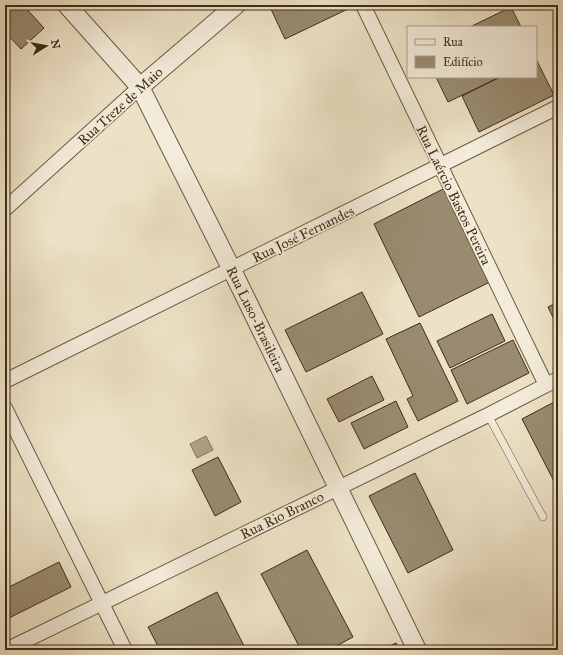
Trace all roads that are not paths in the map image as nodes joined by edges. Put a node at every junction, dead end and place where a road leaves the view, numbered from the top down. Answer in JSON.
{"nodes":[{"id":1,"x":67,"y":5,"type":"edge"},
{"id":2,"x":236,"y":5,"type":"edge"},
{"id":3,"x":363,"y":5,"type":"edge"},
{"id":4,"x":140,"y":87,"type":"junction"},
{"id":5,"x":558,"y":107,"type":"edge"},
{"id":6,"x":440,"y":166,"type":"junction"},
{"id":7,"x":5,"y":209,"type":"edge"},
{"id":8,"x":232,"y":270,"type":"junction"},
{"id":9,"x":5,"y":381,"type":"edge"},
{"id":10,"x":552,"y":382,"type":"edge"},
{"id":11,"x":5,"y":408,"type":"edge"},
{"id":12,"x":488,"y":415,"type":"junction"},
{"id":13,"x":337,"y":488,"type":"junction"},
{"id":14,"x":542,"y":516,"type":"dead end"},
{"id":15,"x":101,"y":602,"type":"junction"},
{"id":16,"x":6,"y":650,"type":"edge"},
{"id":17,"x":125,"y":650,"type":"edge"},
{"id":18,"x":417,"y":650,"type":"edge"}],
"edges":[{"from":1,"to":4,"type":"street","name":"Rua Luso-Brasileira"},
{"from":2,"to":4,"type":"street","name":"Rua Treze de Maio"},
{"from":3,"to":6,"type":"street","name":"Rua Laércio Bastos Pereira"},
{"from":4,"to":7,"type":"street","name":"Rua Treze de Maio"},
{"from":4,"to":8,"type":"street","name":"Rua Luso-Brasileira"},
{"from":5,"to":6,"type":"street","name":"Rua José Fernandes"},
{"from":6,"to":8,"type":"street","name":"Rua José Fernandes"},
{"from":6,"to":10,"type":"street","name":"Rua Laércio Bastos Pereira"},
{"from":8,"to":9,"type":"street","name":"Rua José Fernandes"},
{"from":8,"to":13,"type":"street","name":"Rua Luso-Brasileira"},
{"from":10,"to":12,"type":"street","name":"Rua Rio Branco"},
{"from":11,"to":15,"type":"street"},
{"from":12,"to":13,"type":"street","name":"Rua Rio Branco"},
{"from":12,"to":14,"type":"lane"},
{"from":13,"to":15,"type":"street","name":"Rua Rio Branco"},
{"from":13,"to":18,"type":"street","name":"Rua Luso-Brasileira"},
{"from":15,"to":16,"type":"street","name":"Rua Rio Branco"},
{"from":15,"to":17,"type":"street"}]}
